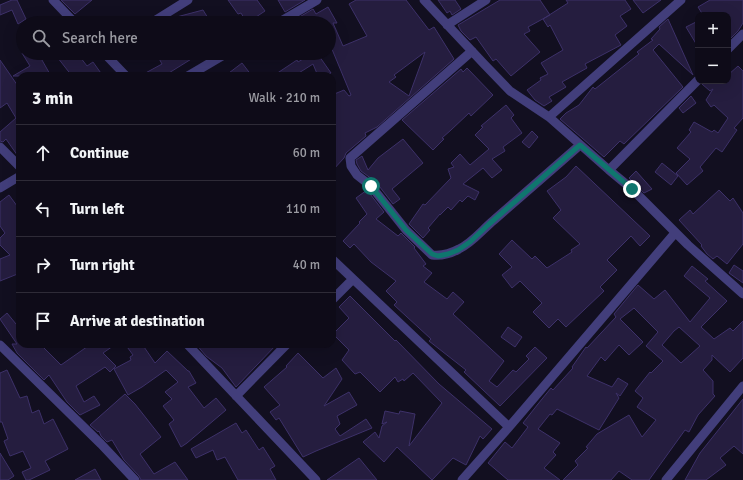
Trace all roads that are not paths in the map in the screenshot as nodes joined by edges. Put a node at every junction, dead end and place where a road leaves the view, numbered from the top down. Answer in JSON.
{"nodes":[{"id":1,"x":53,"y":0,"type":"edge"},
{"id":2,"x":188,"y":0,"type":"edge"},
{"id":3,"x":317,"y":0,"type":"edge"},
{"id":4,"x":424,"y":0,"type":"edge"},
{"id":5,"x":486,"y":0,"type":"edge"},
{"id":6,"x":681,"y":0,"type":"edge"},
{"id":7,"x":68,"y":16,"type":"edge"},
{"id":8,"x":162,"y":16,"type":"edge"},
{"id":9,"x":290,"y":16,"type":"edge"},
{"id":10,"x":447,"y":25,"type":"junction"},
{"id":11,"x":743,"y":34,"type":"edge"},
{"id":12,"x":729,"y":48,"type":"edge"},
{"id":13,"x":472,"y":51,"type":"junction"},
{"id":14,"x":111,"y":60,"type":"edge"},
{"id":15,"x":215,"y":60,"type":"edge"},
{"id":16,"x":122,"y":72,"type":"edge"},
{"id":17,"x":195,"y":72,"type":"edge"},
{"id":18,"x":695,"y":83,"type":"edge"},
{"id":19,"x":548,"y":117,"type":"junction"},
{"id":20,"x":580,"y":145,"type":"junction"},
{"id":21,"x":0,"y":147,"type":"edge"},
{"id":22,"x":16,"y":163,"type":"edge"},
{"id":23,"x":609,"y":170,"type":"junction"},
{"id":24,"x":16,"y":178,"type":"edge"},
{"id":25,"x":0,"y":188,"type":"edge"},
{"id":26,"x":675,"y":232,"type":"junction"},
{"id":27,"x":336,"y":263,"type":"edge"},
{"id":28,"x":353,"y":279,"type":"junction"},
{"id":29,"x":743,"y":294,"type":"edge"},
{"id":30,"x":336,"y":296,"type":"edge"},
{"id":31,"x":0,"y":346,"type":"edge"},
{"id":32,"x":191,"y":348,"type":"edge"},
{"id":33,"x":284,"y":348,"type":"edge"},
{"id":34,"x":743,"y":386,"type":"edge"},
{"id":35,"x":236,"y":396,"type":"junction"},
{"id":36,"x":510,"y":428,"type":"junction"},
{"id":37,"x":134,"y":480,"type":"edge"},
{"id":38,"x":316,"y":480,"type":"edge"},
{"id":39,"x":462,"y":480,"type":"edge"},
{"id":40,"x":666,"y":480,"type":"edge"}],
"edges":[{"from":1,"to":7,"type":"street"},
{"from":2,"to":8,"type":"street"},
{"from":3,"to":9,"type":"street"},
{"from":4,"to":10,"type":"street"},
{"from":5,"to":10,"type":"street"},
{"from":6,"to":19,"type":"street"},
{"from":10,"to":13,"type":"street"},
{"from":11,"to":12,"type":"street"},
{"from":13,"to":19,"type":"street"},
{"from":13,"to":20,"type":"street"},
{"from":14,"to":16,"type":"street"},
{"from":15,"to":17,"type":"street"},
{"from":18,"to":23,"type":"street"},
{"from":19,"to":20,"type":"street"},
{"from":20,"to":23,"type":"street"},
{"from":21,"to":22,"type":"street"},
{"from":23,"to":26,"type":"street"},
{"from":24,"to":25,"type":"street"},
{"from":26,"to":29,"type":"street"},
{"from":26,"to":36,"type":"street"},
{"from":27,"to":28,"type":"street"},
{"from":28,"to":30,"type":"street"},
{"from":28,"to":36,"type":"street"},
{"from":31,"to":37,"type":"street"},
{"from":32,"to":35,"type":"street"},
{"from":33,"to":35,"type":"street"},
{"from":34,"to":40,"type":"street"},
{"from":35,"to":38,"type":"street"},
{"from":36,"to":39,"type":"street"}]}
